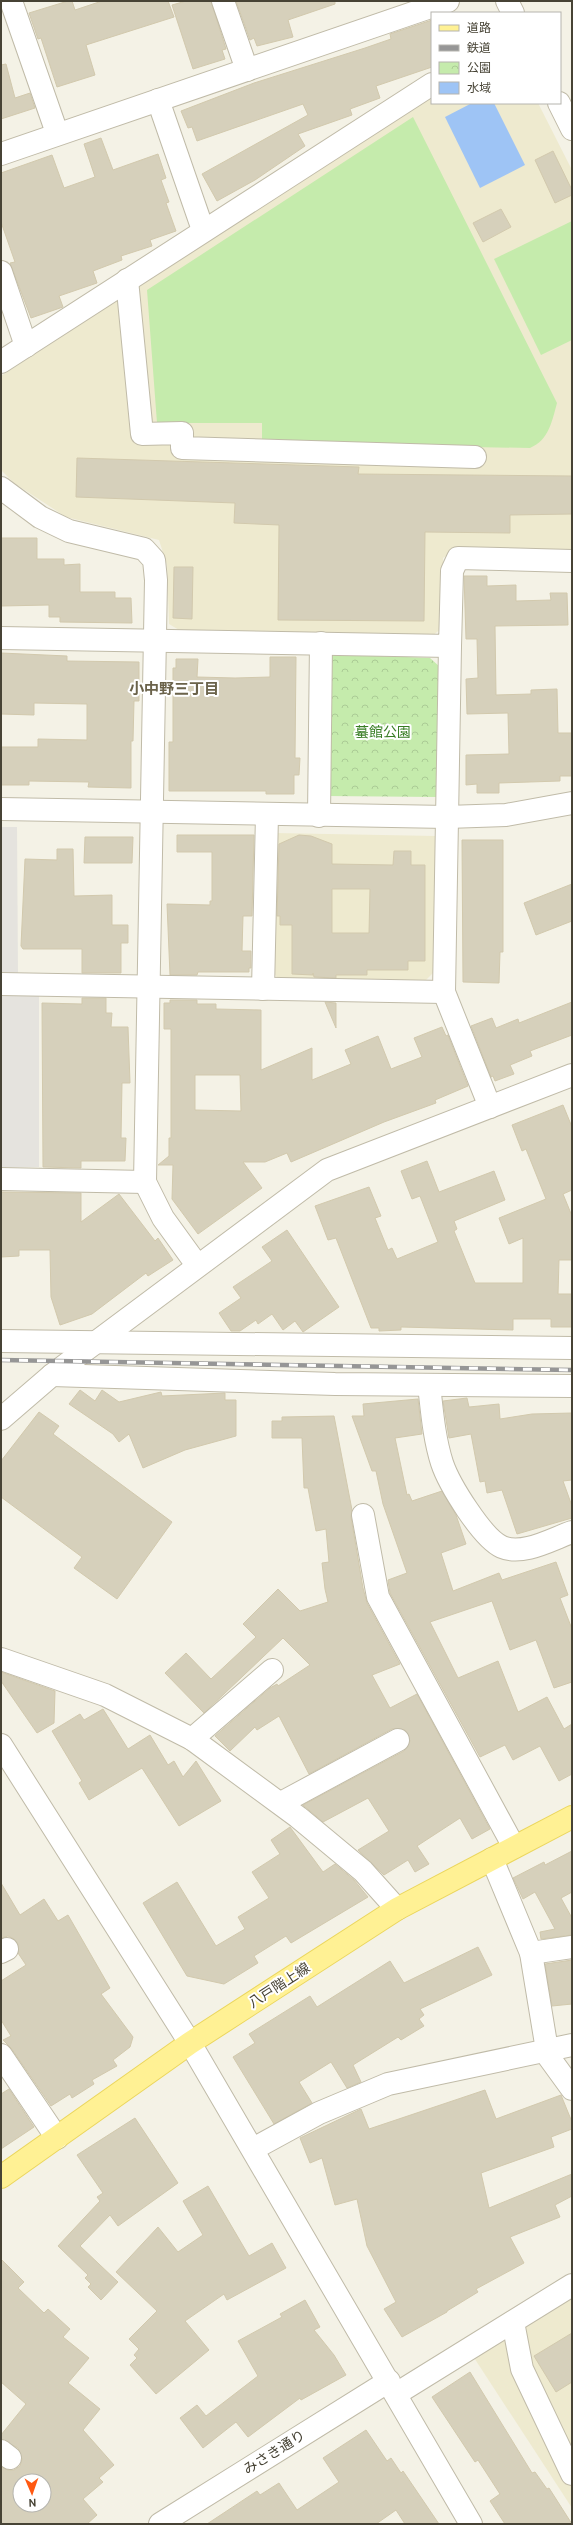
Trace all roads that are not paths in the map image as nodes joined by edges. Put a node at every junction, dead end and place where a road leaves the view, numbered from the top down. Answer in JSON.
{"nodes":[{"id":1,"x":11,"y":1,"type":"edge"},
{"id":2,"x":224,"y":1,"type":"edge"},
{"id":3,"x":448,"y":1,"type":"edge"},
{"id":4,"x":507,"y":1,"type":"edge"},
{"id":5,"x":512,"y":12,"type":"edge"},
{"id":6,"x":247,"y":70,"type":"junction"},
{"id":7,"x":431,"y":85,"type":"edge"},
{"id":8,"x":158,"y":100,"type":"junction"},
{"id":9,"x":560,"y":104,"type":"edge"},
{"id":10,"x":572,"y":129,"type":"edge"},
{"id":11,"x":57,"y":133,"type":"junction"},
{"id":12,"x":1,"y":154,"type":"edge"},
{"id":13,"x":203,"y":230,"type":"junction"},
{"id":14,"x":1,"y":272,"type":"edge"},
{"id":15,"x":127,"y":280,"type":"junction"},
{"id":16,"x":26,"y":346,"type":"junction"},
{"id":17,"x":1,"y":362,"type":"edge"},
{"id":18,"x":475,"y":457,"type":"dead end"},
{"id":19,"x":1,"y":488,"type":"edge"},
{"id":20,"x":572,"y":561,"type":"edge"},
{"id":21,"x":1,"y":638,"type":"edge"},
{"id":22,"x":154,"y":641,"type":"junction"},
{"id":23,"x":321,"y":643,"type":"junction"},
{"id":24,"x":450,"y":646,"type":"junction"},
{"id":25,"x":572,"y":803,"type":"edge"},
{"id":26,"x":1,"y":809,"type":"edge"},
{"id":27,"x":151,"y":812,"type":"junction"},
{"id":28,"x":267,"y":815,"type":"junction"},
{"id":29,"x":319,"y":816,"type":"junction"},
{"id":30,"x":448,"y":817,"type":"junction"},
{"id":31,"x":1,"y":984,"type":"edge"},
{"id":32,"x":148,"y":987,"type":"junction"},
{"id":33,"x":263,"y":989,"type":"junction"},
{"id":34,"x":444,"y":992,"type":"junction"},
{"id":35,"x":572,"y":1075,"type":"edge"},
{"id":36,"x":490,"y":1107,"type":"junction"},
{"id":37,"x":1,"y":1179,"type":"edge"},
{"id":38,"x":145,"y":1182,"type":"junction"},
{"id":39,"x":197,"y":1265,"type":"junction"},
{"id":40,"x":1,"y":1341,"type":"edge"},
{"id":41,"x":96,"y":1342,"type":"junction"},
{"id":42,"x":572,"y":1348,"type":"edge"},
{"id":43,"x":52,"y":1376,"type":"junction"},
{"id":44,"x":429,"y":1385,"type":"junction"},
{"id":45,"x":572,"y":1386,"type":"edge"},
{"id":46,"x":1,"y":1419,"type":"edge"},
{"id":47,"x":363,"y":1515,"type":"dead end"},
{"id":48,"x":572,"y":1532,"type":"edge"},
{"id":49,"x":1,"y":1659,"type":"edge"},
{"id":50,"x":272,"y":1670,"type":"dead end"},
{"id":51,"x":192,"y":1739,"type":"junction"},
{"id":52,"x":398,"y":1740,"type":"dead end"},
{"id":53,"x":1,"y":1745,"type":"edge"},
{"id":54,"x":281,"y":1803,"type":"junction"},
{"id":55,"x":572,"y":1817,"type":"edge"},
{"id":56,"x":514,"y":1847,"type":"junction"},
{"id":57,"x":492,"y":1859,"type":"junction"},
{"id":58,"x":397,"y":1909,"type":"junction"},
{"id":59,"x":572,"y":1947,"type":"edge"},
{"id":60,"x":531,"y":1953,"type":"junction"},
{"id":61,"x":190,"y":2043,"type":"junction"},
{"id":62,"x":572,"y":2045,"type":"edge"},
{"id":63,"x":547,"y":2050,"type":"junction"},
{"id":64,"x":1,"y":2055,"type":"edge"},
{"id":65,"x":572,"y":2090,"type":"edge"},
{"id":66,"x":57,"y":2138,"type":"junction"},
{"id":67,"x":253,"y":2149,"type":"junction"},
{"id":68,"x":1,"y":2177,"type":"edge"},
{"id":69,"x":572,"y":2285,"type":"edge"},
{"id":70,"x":513,"y":2322,"type":"junction"},
{"id":71,"x":393,"y":2387,"type":"junction"},
{"id":72,"x":572,"y":2474,"type":"edge"},
{"id":73,"x":160,"y":2524,"type":"edge"},
{"id":74,"x":471,"y":2524,"type":"edge"}],
"edges":[{"from":1,"to":11,"type":"street"},
{"from":2,"to":6,"type":"street"},
{"from":3,"to":6,"type":"street"},
{"from":4,"to":5,"type":"street"},
{"from":6,"to":8,"type":"street"},
{"from":7,"to":13,"type":"street"},
{"from":8,"to":11,"type":"street"},
{"from":8,"to":13,"type":"street"},
{"from":9,"to":10,"type":"street"},
{"from":11,"to":12,"type":"street"},
{"from":13,"to":15,"type":"street"},
{"from":14,"to":16,"type":"street"},
{"from":15,"to":16,"type":"street"},
{"from":15,"to":18,"type":"street"},
{"from":16,"to":17,"type":"street"},
{"from":19,"to":22,"type":"street"},
{"from":20,"to":24,"type":"street"},
{"from":21,"to":22,"type":"street"},
{"from":22,"to":23,"type":"street"},
{"from":22,"to":27,"type":"street"},
{"from":23,"to":24,"type":"street"},
{"from":23,"to":29,"type":"street"},
{"from":24,"to":30,"type":"street"},
{"from":25,"to":30,"type":"street"},
{"from":26,"to":27,"type":"street"},
{"from":27,"to":28,"type":"street"},
{"from":27,"to":32,"type":"street"},
{"from":28,"to":29,"type":"street"},
{"from":28,"to":33,"type":"street"},
{"from":29,"to":30,"type":"street"},
{"from":30,"to":34,"type":"street"},
{"from":31,"to":32,"type":"street"},
{"from":32,"to":33,"type":"street"},
{"from":32,"to":38,"type":"street"},
{"from":33,"to":34,"type":"street"},
{"from":34,"to":36,"type":"street"},
{"from":35,"to":36,"type":"street"},
{"from":36,"to":39,"type":"street"},
{"from":37,"to":38,"type":"street"},
{"from":38,"to":39,"type":"street"},
{"from":39,"to":41,"type":"street"},
{"from":40,"to":41,"type":"street"},
{"from":41,"to":42,"type":"street"},
{"from":41,"to":43,"type":"street"},
{"from":43,"to":44,"type":"street"},
{"from":43,"to":46,"type":"street"},
{"from":44,"to":45,"type":"street"},
{"from":44,"to":48,"type":"street"},
{"from":47,"to":56,"type":"street"},
{"from":49,"to":51,"type":"street"},
{"from":50,"to":51,"type":"street"},
{"from":51,"to":54,"type":"street"},
{"from":52,"to":54,"type":"street"},
{"from":53,"to":61,"type":"street"},
{"from":54,"to":58,"type":"street"},
{"from":55,"to":56,"type":"main road","name":"八戸階上線"},
{"from":56,"to":57,"type":"main road","name":"八戸階上線"},
{"from":57,"to":58,"type":"main road","name":"八戸階上線"},
{"from":57,"to":60,"type":"street"},
{"from":58,"to":61,"type":"main road","name":"八戸階上線"},
{"from":59,"to":60,"type":"street"},
{"from":60,"to":63,"type":"street"},
{"from":61,"to":66,"type":"main road","name":"八戸階上線"},
{"from":61,"to":67,"type":"street"},
{"from":62,"to":63,"type":"street"},
{"from":63,"to":65,"type":"street"},
{"from":63,"to":67,"type":"street"},
{"from":64,"to":66,"type":"street"},
{"from":66,"to":68,"type":"main road","name":"八戸階上線"},
{"from":67,"to":71,"type":"street"},
{"from":69,"to":70,"type":"street","name":"みさき通り"},
{"from":70,"to":71,"type":"street","name":"みさき通り"},
{"from":70,"to":72,"type":"street"},
{"from":71,"to":73,"type":"street","name":"みさき通り"},
{"from":71,"to":74,"type":"street"}]}
